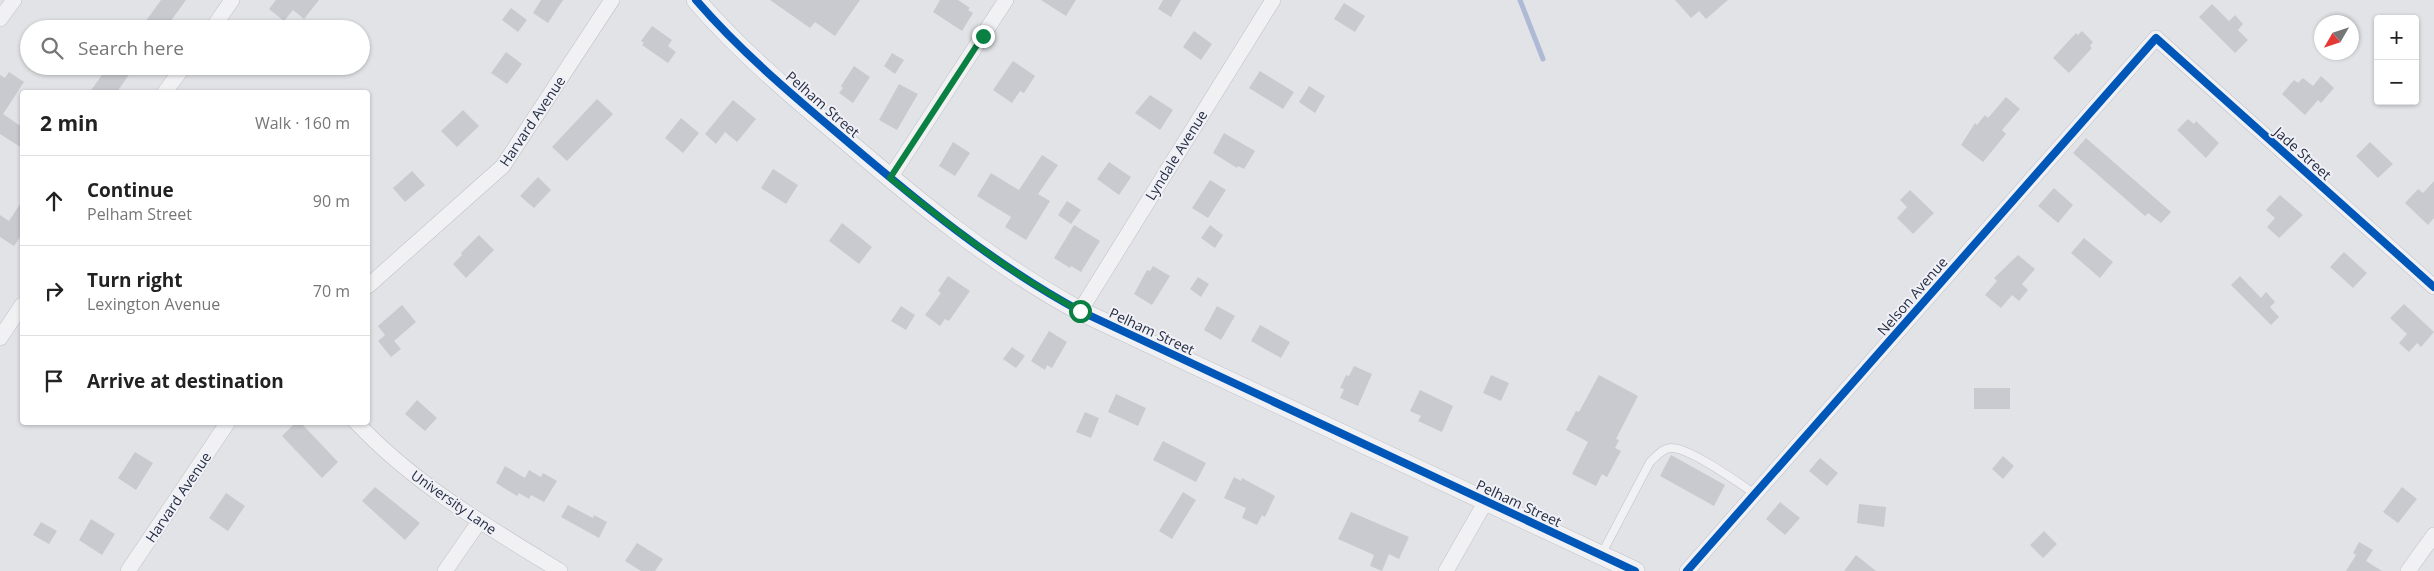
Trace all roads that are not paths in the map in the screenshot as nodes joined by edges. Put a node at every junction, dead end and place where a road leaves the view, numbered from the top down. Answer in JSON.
{"nodes":[{"id":1,"x":14,"y":0,"type":"edge"},
{"id":2,"x":232,"y":0,"type":"edge"},
{"id":3,"x":612,"y":0,"type":"edge"},
{"id":4,"x":696,"y":0,"type":"edge"},
{"id":5,"x":1006,"y":0,"type":"edge"},
{"id":6,"x":1273,"y":0,"type":"edge"},
{"id":7,"x":0,"y":19,"type":"edge"},
{"id":8,"x":218,"y":20,"type":"edge"},
{"id":9,"x":2156,"y":38,"type":"joint"},
{"id":10,"x":178,"y":75,"type":"edge"},
{"id":11,"x":167,"y":90,"type":"edge"},
{"id":12,"x":890,"y":178,"type":"junction"},
{"id":13,"x":370,"y":284,"type":"edge"},
{"id":14,"x":2434,"y":287,"type":"edge"},
{"id":15,"x":20,"y":308,"type":"edge"},
{"id":16,"x":1080,"y":311,"type":"junction"},
{"id":17,"x":0,"y":338,"type":"edge"},
{"id":18,"x":226,"y":425,"type":"edge"},
{"id":19,"x":359,"y":425,"type":"edge"},
{"id":20,"x":1755,"y":494,"type":"junction"},
{"id":21,"x":1486,"y":501,"type":"junction"},
{"id":22,"x":479,"y":522,"type":"junction"},
{"id":23,"x":2434,"y":535,"type":"edge"},
{"id":24,"x":1601,"y":555,"type":"junction"},
{"id":25,"x":128,"y":571,"type":"edge"},
{"id":26,"x":445,"y":571,"type":"edge"},
{"id":27,"x":560,"y":571,"type":"edge"},
{"id":28,"x":1446,"y":571,"type":"edge"},
{"id":29,"x":1635,"y":571,"type":"edge"},
{"id":30,"x":1687,"y":571,"type":"edge"},
{"id":31,"x":2408,"y":571,"type":"edge"}],
"edges":[{"from":1,"to":7,"type":"street"},
{"from":2,"to":8,"type":"street"},
{"from":3,"to":13,"type":"street","name":"Harvard Avenue"},
{"from":4,"to":12,"type":"street","name":"Pelham Street"},
{"from":5,"to":12,"type":"street"},
{"from":6,"to":16,"type":"street","name":"Lyndale Avenue"},
{"from":9,"to":14,"type":"street","name":"Jade Street"},
{"from":9,"to":20,"type":"street","name":"Nelson Avenue"},
{"from":10,"to":11,"type":"street"},
{"from":12,"to":16,"type":"street","name":"Pelham Street"},
{"from":15,"to":17,"type":"street"},
{"from":16,"to":21,"type":"street","name":"Pelham Street"},
{"from":18,"to":25,"type":"street","name":"Harvard Avenue"},
{"from":19,"to":22,"type":"street","name":"University Lane"},
{"from":20,"to":24,"type":"lane"},
{"from":20,"to":30,"type":"street","name":"Nelson Avenue"},
{"from":21,"to":24,"type":"street","name":"Pelham Street"},
{"from":21,"to":28,"type":"street"},
{"from":22,"to":26,"type":"street"},
{"from":22,"to":27,"type":"street","name":"University Lane"},
{"from":23,"to":31,"type":"street"},
{"from":24,"to":29,"type":"street","name":"Pelham Street"}]}
